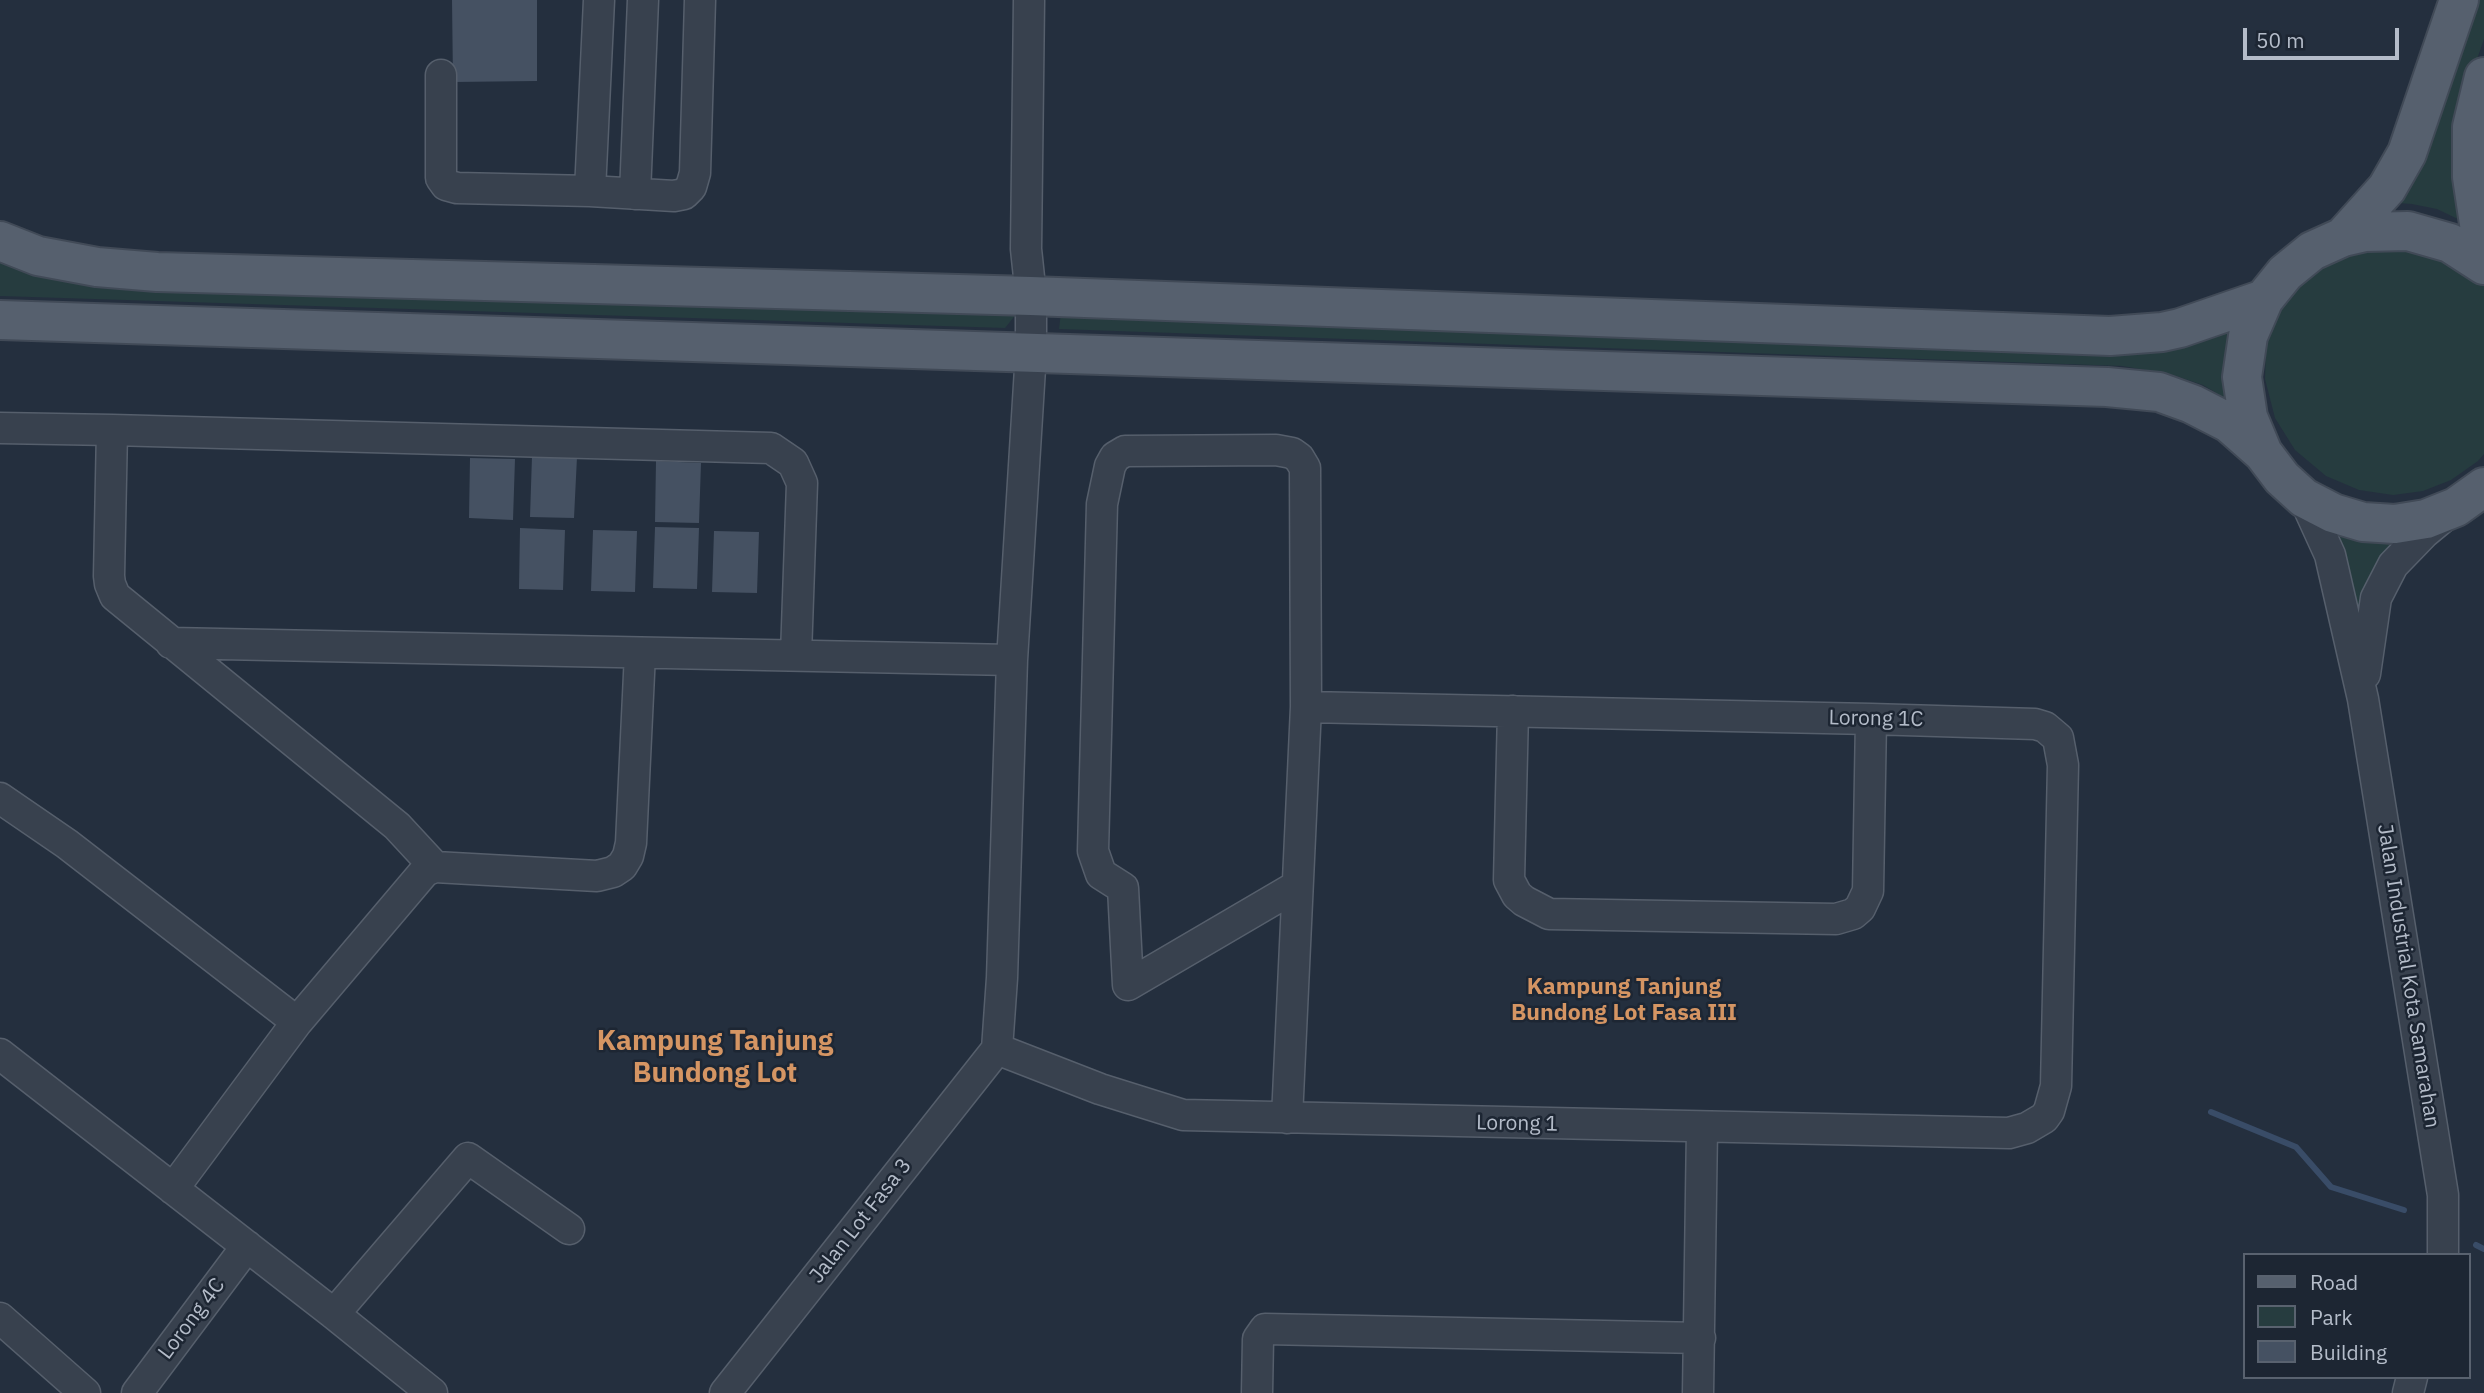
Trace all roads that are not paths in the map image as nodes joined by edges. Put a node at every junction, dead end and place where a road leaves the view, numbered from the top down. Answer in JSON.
{"nodes":[{"id":1,"x":599,"y":0,"type":"edge"},
{"id":2,"x":643,"y":0,"type":"edge"},
{"id":3,"x":700,"y":0,"type":"edge"},
{"id":4,"x":1028,"y":0,"type":"edge"},
{"id":5,"x":2459,"y":0,"type":"edge"},
{"id":6,"x":441,"y":75,"type":"dead end"},
{"id":7,"x":2484,"y":77,"type":"edge"},
{"id":8,"x":590,"y":191,"type":"junction"},
{"id":9,"x":635,"y":194,"type":"junction"},
{"id":10,"x":2343,"y":237,"type":"junction"},
{"id":11,"x":0,"y":241,"type":"edge"},
{"id":12,"x":2484,"y":257,"type":"edge"},
{"id":13,"x":2484,"y":265,"type":"edge"},
{"id":14,"x":1031,"y":296,"type":"junction"},
{"id":15,"x":2264,"y":299,"type":"junction"},
{"id":16,"x":0,"y":320,"type":"edge"},
{"id":17,"x":1031,"y":352,"type":"junction"},
{"id":18,"x":0,"y":428,"type":"edge"},
{"id":19,"x":112,"y":430,"type":"junction"},
{"id":20,"x":2263,"y":453,"type":"junction"},
{"id":21,"x":2470,"y":497,"type":"edge"},
{"id":22,"x":2304,"y":498,"type":"junction"},
{"id":23,"x":171,"y":643,"type":"junction"},
{"id":24,"x":640,"y":653,"type":"junction"},
{"id":25,"x":796,"y":655,"type":"junction"},
{"id":26,"x":1012,"y":660,"type":"junction"},
{"id":27,"x":2363,"y":699,"type":"junction"},
{"id":28,"x":1306,"y":707,"type":"junction"},
{"id":29,"x":1513,"y":711,"type":"junction"},
{"id":30,"x":1871,"y":719,"type":"junction"},
{"id":31,"x":0,"y":798,"type":"edge"},
{"id":32,"x":435,"y":867,"type":"junction"},
{"id":33,"x":1297,"y":886,"type":"junction"},
{"id":34,"x":297,"y":1022,"type":"junction"},
{"id":35,"x":997,"y":1048,"type":"junction"},
{"id":36,"x":0,"y":1054,"type":"edge"},
{"id":37,"x":1287,"y":1118,"type":"junction"},
{"id":38,"x":2044,"y":1118,"type":"joint"},
{"id":39,"x":1702,"y":1128,"type":"junction"},
{"id":40,"x":173,"y":1189,"type":"junction"},
{"id":41,"x":569,"y":1229,"type":"dead end"},
{"id":42,"x":247,"y":1246,"type":"junction"},
{"id":43,"x":2443,"y":1253,"type":"edge"},
{"id":44,"x":334,"y":1314,"type":"junction"},
{"id":45,"x":0,"y":1318,"type":"edge"},
{"id":46,"x":1700,"y":1338,"type":"junction"},
{"id":47,"x":417,"y":1389,"type":"edge"},
{"id":48,"x":85,"y":1393,"type":"edge"},
{"id":49,"x":136,"y":1393,"type":"edge"},
{"id":50,"x":726,"y":1393,"type":"edge"},
{"id":51,"x":1257,"y":1393,"type":"edge"},
{"id":52,"x":1698,"y":1393,"type":"edge"}],
"edges":[{"from":1,"to":8,"type":"street"},
{"from":2,"to":9,"type":"street"},
{"from":3,"to":9,"type":"street"},
{"from":4,"to":14,"type":"street"},
{"from":5,"to":10,"type":"main road"},
{"from":6,"to":8,"type":"street"},
{"from":7,"to":12,"type":"main road"},
{"from":8,"to":9,"type":"street"},
{"from":10,"to":13,"type":"main road"},
{"from":10,"to":15,"type":"main road"},
{"from":11,"to":14,"type":"main road"},
{"from":14,"to":15,"type":"main road"},
{"from":14,"to":17,"type":"street"},
{"from":15,"to":20,"type":"main road"},
{"from":16,"to":17,"type":"main road"},
{"from":17,"to":20,"type":"main road"},
{"from":17,"to":26,"type":"street"},
{"from":18,"to":19,"type":"street"},
{"from":19,"to":23,"type":"street"},
{"from":19,"to":25,"type":"street"},
{"from":20,"to":22,"type":"main road"},
{"from":21,"to":22,"type":"main road"},
{"from":21,"to":27,"type":"street","name":"Jalan Industrial Kota Samarahan"},
{"from":22,"to":27,"type":"street","name":"Jalan Industrial Kota Samarahan"},
{"from":23,"to":24,"type":"street"},
{"from":23,"to":32,"type":"street"},
{"from":24,"to":25,"type":"street"},
{"from":24,"to":32,"type":"street"},
{"from":25,"to":26,"type":"street"},
{"from":26,"to":35,"type":"street"},
{"from":27,"to":43,"type":"street","name":"Jalan Industrial Kota Samarahan"},
{"from":28,"to":29,"type":"street","name":"Lorong 1C"},
{"from":28,"to":33,"type":"street"},
{"from":28,"to":33,"type":"street"},
{"from":29,"to":30,"type":"street","name":"Lorong 1C"},
{"from":29,"to":30,"type":"street"},
{"from":30,"to":38,"type":"street","name":"Lorong 1C"},
{"from":31,"to":34,"type":"street"},
{"from":32,"to":34,"type":"street"},
{"from":33,"to":37,"type":"street"},
{"from":34,"to":40,"type":"street"},
{"from":35,"to":37,"type":"street","name":"Lorong 1"},
{"from":35,"to":50,"type":"street","name":"Jalan Lot Fasa 3"},
{"from":36,"to":40,"type":"street"},
{"from":37,"to":39,"type":"street","name":"Lorong 1"},
{"from":38,"to":39,"type":"street","name":"Lorong 1"},
{"from":39,"to":46,"type":"street"},
{"from":40,"to":42,"type":"street"},
{"from":41,"to":44,"type":"street"},
{"from":42,"to":44,"type":"street"},
{"from":42,"to":49,"type":"street","name":"Lorong 4C"},
{"from":44,"to":47,"type":"street"},
{"from":45,"to":48,"type":"street"},
{"from":46,"to":51,"type":"street"},
{"from":46,"to":52,"type":"street"}]}
